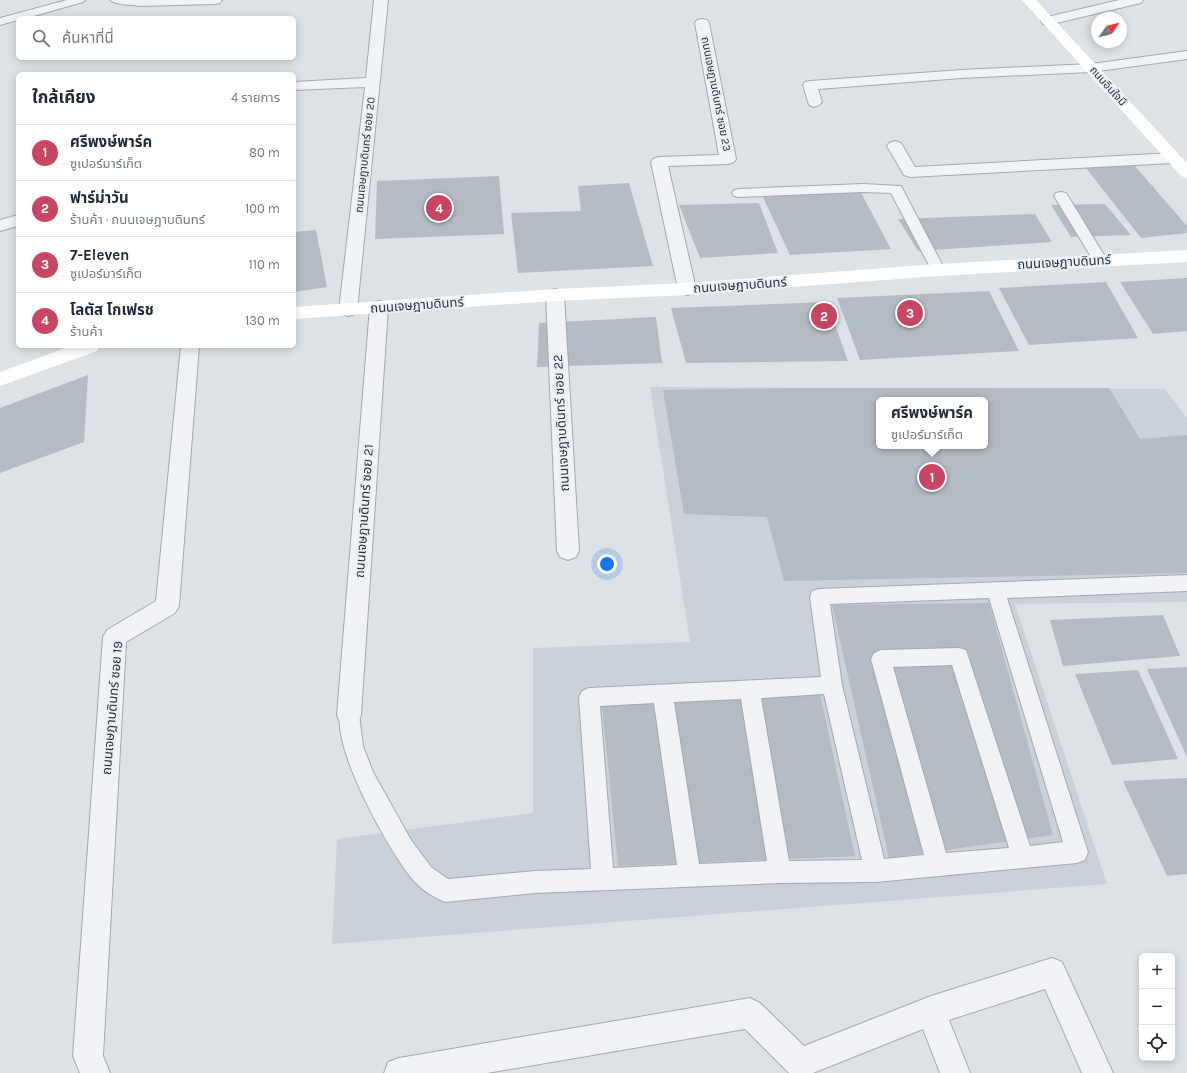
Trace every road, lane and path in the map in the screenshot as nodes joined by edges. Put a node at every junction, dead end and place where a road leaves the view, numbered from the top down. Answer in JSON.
{"nodes":[{"id":1,"x":80,"y":0,"type":"edge"},
{"id":2,"x":116,"y":0,"type":"edge"},
{"id":3,"x":215,"y":0,"type":"edge"},
{"id":4,"x":381,"y":0,"type":"edge"},
{"id":5,"x":1029,"y":0,"type":"edge"},
{"id":6,"x":1136,"y":0,"type":"edge"},
{"id":7,"x":139,"y":2,"type":"joint"},
{"id":8,"x":22,"y":16,"type":"edge"},
{"id":9,"x":16,"y":18,"type":"edge"},
{"id":10,"x":1048,"y":21,"type":"junction"},
{"id":11,"x":0,"y":22,"type":"edge"},
{"id":12,"x":702,"y":23,"type":"dead end"},
{"id":13,"x":1187,"y":55,"type":"edge"},
{"id":14,"x":1091,"y":68,"type":"junction"},
{"id":15,"x":373,"y":82,"type":"junction"},
{"id":16,"x":296,"y":86,"type":"edge"},
{"id":17,"x":814,"y":102,"type":"dead end"},
{"id":18,"x":894,"y":146,"type":"dead end"},
{"id":19,"x":1173,"y":158,"type":"junction"},
{"id":20,"x":1187,"y":173,"type":"edge"},
{"id":21,"x":739,"y":193,"type":"dead end"},
{"id":22,"x":1061,"y":196,"type":"dead end"},
{"id":23,"x":16,"y":221,"type":"edge"},
{"id":24,"x":0,"y":226,"type":"edge"},
{"id":25,"x":1187,"y":256,"type":"edge"},
{"id":26,"x":1100,"y":260,"type":"junction"},
{"id":27,"x":938,"y":270,"type":"junction"},
{"id":28,"x":687,"y":289,"type":"junction"},
{"id":29,"x":555,"y":295,"type":"junction"},
{"id":30,"x":379,"y":307,"type":"junction"},
{"id":31,"x":348,"y":310,"type":"junction"},
{"id":32,"x":296,"y":313,"type":"edge"},
{"id":33,"x":84,"y":348,"type":"edge"},
{"id":34,"x":190,"y":348,"type":"edge"},
{"id":35,"x":0,"y":378,"type":"edge"},
{"id":36,"x":568,"y":551,"type":"dead end"},
{"id":37,"x":1187,"y":583,"type":"edge"},
{"id":38,"x":996,"y":590,"type":"junction"},
{"id":39,"x":832,"y":685,"type":"junction"},
{"id":40,"x":750,"y":690,"type":"junction"},
{"id":41,"x":663,"y":694,"type":"junction"},
{"id":42,"x":350,"y":715,"type":"joint"},
{"id":43,"x":1023,"y":857,"type":"junction"},
{"id":44,"x":938,"y":865,"type":"junction"},
{"id":45,"x":876,"y":871,"type":"junction"},
{"id":46,"x":780,"y":872,"type":"junction"},
{"id":47,"x":690,"y":876,"type":"junction"},
{"id":48,"x":603,"y":880,"type":"junction"},
{"id":49,"x":931,"y":1011,"type":"junction"},
{"id":50,"x":95,"y":1073,"type":"edge"},
{"id":51,"x":399,"y":1073,"type":"edge"},
{"id":52,"x":954,"y":1073,"type":"edge"},
{"id":53,"x":1098,"y":1073,"type":"edge"}],
"edges":[{"from":1,"to":8,"type":"lane"},
{"from":2,"to":7,"type":"lane"},
{"from":3,"to":7,"type":"street"},
{"from":4,"to":15,"type":"street","name":"ถนนเจษฎาบดินทร์ ซอย 20"},
{"from":5,"to":10,"type":"street","name":"ถนนอินใจมี"},
{"from":6,"to":10,"type":"street"},
{"from":9,"to":11,"type":"lane"},
{"from":10,"to":14,"type":"street","name":"ถนนอินใจมี"},
{"from":12,"to":28,"type":"street","name":"ถนนเจษฎาบดินทร์ ซอย 23"},
{"from":13,"to":14,"type":"street"},
{"from":14,"to":17,"type":"street"},
{"from":14,"to":19,"type":"street","name":"ถนนอินใจมี"},
{"from":15,"to":16,"type":"street"},
{"from":15,"to":31,"type":"street","name":"ถนนเจษฎาบดินทร์ ซอย 20"},
{"from":18,"to":19,"type":"street"},
{"from":19,"to":20,"type":"street","name":"ถนนอินใจมี"},
{"from":21,"to":27,"type":"lane"},
{"from":22,"to":26,"type":"lane"},
{"from":23,"to":24,"type":"street"},
{"from":25,"to":26,"type":"street","name":"ถนนเจษฎาบดินทร์"},
{"from":26,"to":27,"type":"street","name":"ถนนเจษฎาบดินทร์"},
{"from":27,"to":28,"type":"street","name":"ถนนเจษฎาบดินทร์"},
{"from":28,"to":29,"type":"street","name":"ถนนเจษฎาบดินทร์"},
{"from":29,"to":30,"type":"street","name":"ถนนเจษฎาบดินทร์"},
{"from":29,"to":36,"type":"street","name":"ถนนเจษฎาบดินทร์ ซอย 22"},
{"from":30,"to":31,"type":"street","name":"ถนนเจษฎาบดินทร์"},
{"from":30,"to":42,"type":"street","name":"ถนนเจษฎาบดินทร์ ซอย 21"},
{"from":31,"to":32,"type":"street","name":"ถนนเจษฎาบดินทร์"},
{"from":33,"to":35,"type":"street"},
{"from":34,"to":50,"type":"street","name":"ถนนเจษฎาบดินทร์ ซอย 19"},
{"from":37,"to":38,"type":"lane"},
{"from":38,"to":39,"type":"lane"},
{"from":38,"to":43,"type":"lane"},
{"from":39,"to":40,"type":"lane"},
{"from":39,"to":45,"type":"lane"},
{"from":40,"to":41,"type":"lane"},
{"from":40,"to":46,"type":"lane"},
{"from":41,"to":47,"type":"lane"},
{"from":41,"to":48,"type":"lane"},
{"from":42,"to":48,"type":"lane"},
{"from":43,"to":44,"type":"lane"},
{"from":43,"to":44,"type":"lane"},
{"from":44,"to":45,"type":"lane"},
{"from":45,"to":46,"type":"lane"},
{"from":46,"to":47,"type":"lane"},
{"from":47,"to":48,"type":"lane"},
{"from":49,"to":51,"type":"street"},
{"from":49,"to":52,"type":"street"},
{"from":49,"to":53,"type":"street"}]}
